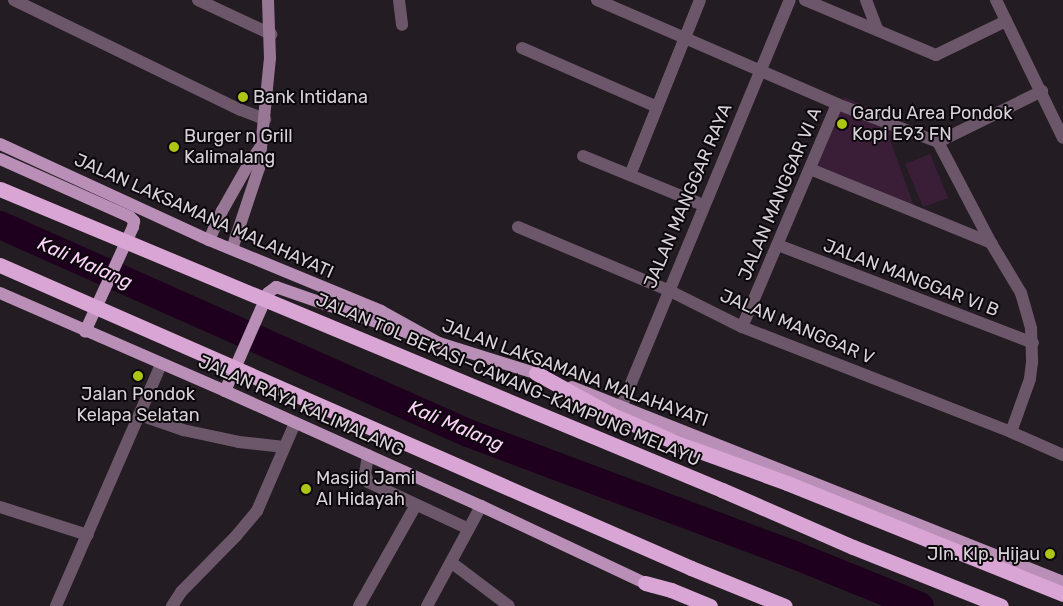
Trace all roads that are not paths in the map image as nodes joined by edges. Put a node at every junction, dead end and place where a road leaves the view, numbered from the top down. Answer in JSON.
{"nodes":[{"id":1,"x":14,"y":0,"type":"edge"},
{"id":2,"x":198,"y":0,"type":"edge"},
{"id":3,"x":268,"y":0,"type":"edge"},
{"id":4,"x":399,"y":0,"type":"edge"},
{"id":5,"x":596,"y":0,"type":"edge"},
{"id":6,"x":700,"y":0,"type":"edge"},
{"id":7,"x":790,"y":0,"type":"edge"},
{"id":8,"x":805,"y":0,"type":"edge"},
{"id":9,"x":866,"y":0,"type":"edge"},
{"id":10,"x":996,"y":0,"type":"edge"},
{"id":11,"x":33,"y":4,"type":"edge"},
{"id":12,"x":1006,"y":21,"type":"junction"},
{"id":13,"x":402,"y":25,"type":"dead end"},
{"id":14,"x":877,"y":29,"type":"junction"},
{"id":15,"x":271,"y":34,"type":"junction"},
{"id":16,"x":685,"y":37,"type":"junction"},
{"id":17,"x":522,"y":48,"type":"dead end"},
{"id":18,"x":759,"y":71,"type":"junction"},
{"id":19,"x":1042,"y":90,"type":"junction"},
{"id":20,"x":837,"y":104,"type":"junction"},
{"id":21,"x":657,"y":107,"type":"junction"},
{"id":22,"x":266,"y":118,"type":"junction"},
{"id":23,"x":1063,"y":138,"type":"edge"},
{"id":24,"x":938,"y":142,"type":"junction"},
{"id":25,"x":0,"y":144,"type":"edge"},
{"id":26,"x":260,"y":148,"type":"junction"},
{"id":27,"x":583,"y":156,"type":"dead end"},
{"id":28,"x":0,"y":159,"type":"edge"},
{"id":29,"x":810,"y":169,"type":"junction"},
{"id":30,"x":630,"y":175,"type":"junction"},
{"id":31,"x":0,"y":189,"type":"edge"},
{"id":32,"x":703,"y":206,"type":"junction"},
{"id":33,"x":518,"y":228,"type":"dead end"},
{"id":34,"x":209,"y":240,"type":"junction"},
{"id":35,"x":991,"y":244,"type":"junction"},
{"id":36,"x":778,"y":245,"type":"junction"},
{"id":37,"x":232,"y":249,"type":"junction"},
{"id":38,"x":0,"y":265,"type":"edge"},
{"id":39,"x":668,"y":290,"type":"junction"},
{"id":40,"x":0,"y":293,"type":"edge"},
{"id":41,"x":742,"y":326,"type":"junction"},
{"id":42,"x":85,"y":332,"type":"junction"},
{"id":43,"x":439,"y":343,"type":"junction"},
{"id":44,"x":1033,"y":344,"type":"junction"},
{"id":45,"x":161,"y":364,"type":"junction"},
{"id":46,"x":536,"y":373,"type":"junction"},
{"id":47,"x":225,"y":391,"type":"junction"},
{"id":48,"x":622,"y":405,"type":"junction"},
{"id":49,"x":140,"y":415,"type":"junction"},
{"id":50,"x":295,"y":422,"type":"junction"},
{"id":51,"x":1011,"y":432,"type":"junction"},
{"id":52,"x":284,"y":447,"type":"junction"},
{"id":53,"x":1063,"y":455,"type":"edge"},
{"id":54,"x":368,"y":456,"type":"junction"},
{"id":55,"x":416,"y":505,"type":"junction"},
{"id":56,"x":481,"y":506,"type":"junction"},
{"id":57,"x":0,"y":507,"type":"edge"},
{"id":58,"x":469,"y":529,"type":"junction"},
{"id":59,"x":88,"y":535,"type":"junction"},
{"id":60,"x":452,"y":563,"type":"junction"},
{"id":61,"x":1063,"y":582,"type":"edge"},
{"id":62,"x":645,"y":584,"type":"junction"},
{"id":63,"x":1063,"y":594,"type":"edge"},
{"id":64,"x":56,"y":606,"type":"edge"},
{"id":65,"x":172,"y":606,"type":"edge"},
{"id":66,"x":359,"y":606,"type":"edge"},
{"id":67,"x":427,"y":606,"type":"edge"},
{"id":68,"x":509,"y":606,"type":"edge"},
{"id":69,"x":694,"y":606,"type":"edge"},
{"id":70,"x":710,"y":606,"type":"edge"},
{"id":71,"x":785,"y":606,"type":"edge"},
{"id":72,"x":1001,"y":606,"type":"edge"}],
"edges":[{"from":1,"to":11,"type":"street"},
{"from":2,"to":15,"type":"street"},
{"from":3,"to":15,"type":"street"},
{"from":4,"to":13,"type":"street"},
{"from":5,"to":16,"type":"street"},
{"from":6,"to":16,"type":"street"},
{"from":7,"to":18,"type":"street","name":"JALAN MANGGAR RAYA"},
{"from":8,"to":14,"type":"street"},
{"from":9,"to":14,"type":"street"},
{"from":10,"to":12,"type":"street"},
{"from":11,"to":22,"type":"street"},
{"from":12,"to":14,"type":"street"},
{"from":12,"to":19,"type":"street"},
{"from":15,"to":22,"type":"street"},
{"from":16,"to":18,"type":"street"},
{"from":16,"to":21,"type":"street"},
{"from":17,"to":21,"type":"street"},
{"from":18,"to":20,"type":"street"},
{"from":18,"to":32,"type":"street","name":"JALAN MANGGAR RAYA"},
{"from":19,"to":23,"type":"street"},
{"from":19,"to":24,"type":"street"},
{"from":20,"to":24,"type":"street"},
{"from":20,"to":29,"type":"street","name":"JALAN MANGGAR VI A"},
{"from":21,"to":30,"type":"street"},
{"from":22,"to":26,"type":"street"},
{"from":24,"to":35,"type":"street"},
{"from":25,"to":34,"type":"main road","name":"JALAN LAKSAMANA MALAHAYATI"},
{"from":26,"to":34,"type":"street"},
{"from":26,"to":37,"type":"street"},
{"from":27,"to":30,"type":"street"},
{"from":28,"to":42,"type":"main road"},
{"from":29,"to":35,"type":"street"},
{"from":29,"to":36,"type":"street","name":"JALAN MANGGAR VI A"},
{"from":30,"to":32,"type":"street"},
{"from":31,"to":72,"type":"highway","name":"JALAN TOL BEKASI–CAWANG–KAMPUNG MELAYU"},
{"from":32,"to":39,"type":"street","name":"JALAN MANGGAR RAYA"},
{"from":33,"to":39,"type":"street","name":"JALAN MANGGAR V"},
{"from":34,"to":37,"type":"main road","name":"JALAN LAKSAMANA MALAHAYATI"},
{"from":35,"to":44,"type":"street"},
{"from":36,"to":41,"type":"street","name":"JALAN MANGGAR VI A"},
{"from":36,"to":44,"type":"street","name":"JALAN MANGGAR VI B"},
{"from":37,"to":43,"type":"main road","name":"JALAN LAKSAMANA MALAHAYATI"},
{"from":38,"to":71,"type":"highway"},
{"from":39,"to":41,"type":"street","name":"JALAN MANGGAR V"},
{"from":39,"to":48,"type":"street","name":"JALAN MANGGAR RAYA"},
{"from":40,"to":42,"type":"main road","name":"JALAN RAYA KALIMALANG"},
{"from":41,"to":51,"type":"street","name":"JALAN MANGGAR V"},
{"from":42,"to":45,"type":"main road","name":"JALAN RAYA KALIMALANG"},
{"from":43,"to":46,"type":"main road","name":"JALAN LAKSAMANA MALAHAYATI"},
{"from":43,"to":47,"type":"main road"},
{"from":44,"to":51,"type":"street"},
{"from":45,"to":47,"type":"main road","name":"JALAN RAYA KALIMALANG"},
{"from":45,"to":49,"type":"street"},
{"from":46,"to":48,"type":"main road","name":"JALAN LAKSAMANA MALAHAYATI"},
{"from":46,"to":63,"type":"highway"},
{"from":47,"to":50,"type":"main road","name":"JALAN RAYA KALIMALANG"},
{"from":48,"to":61,"type":"main road","name":"JALAN LAKSAMANA MALAHAYATI"},
{"from":49,"to":52,"type":"street"},
{"from":49,"to":59,"type":"street"},
{"from":50,"to":52,"type":"street"},
{"from":50,"to":54,"type":"main road","name":"JALAN RAYA KALIMALANG"},
{"from":51,"to":53,"type":"street","name":"JALAN MANGGAR V"},
{"from":52,"to":65,"type":"street"},
{"from":54,"to":55,"type":"street"},
{"from":54,"to":56,"type":"main road","name":"JALAN RAYA KALIMALANG"},
{"from":55,"to":58,"type":"street"},
{"from":55,"to":66,"type":"street"},
{"from":56,"to":58,"type":"street"},
{"from":56,"to":62,"type":"main road","name":"JALAN RAYA KALIMALANG"},
{"from":57,"to":59,"type":"street"},
{"from":58,"to":60,"type":"street"},
{"from":59,"to":64,"type":"street"},
{"from":60,"to":67,"type":"street"},
{"from":60,"to":68,"type":"street"},
{"from":62,"to":69,"type":"main road","name":"JALAN RAYA KALIMALANG"},
{"from":62,"to":70,"type":"highway"}]}
